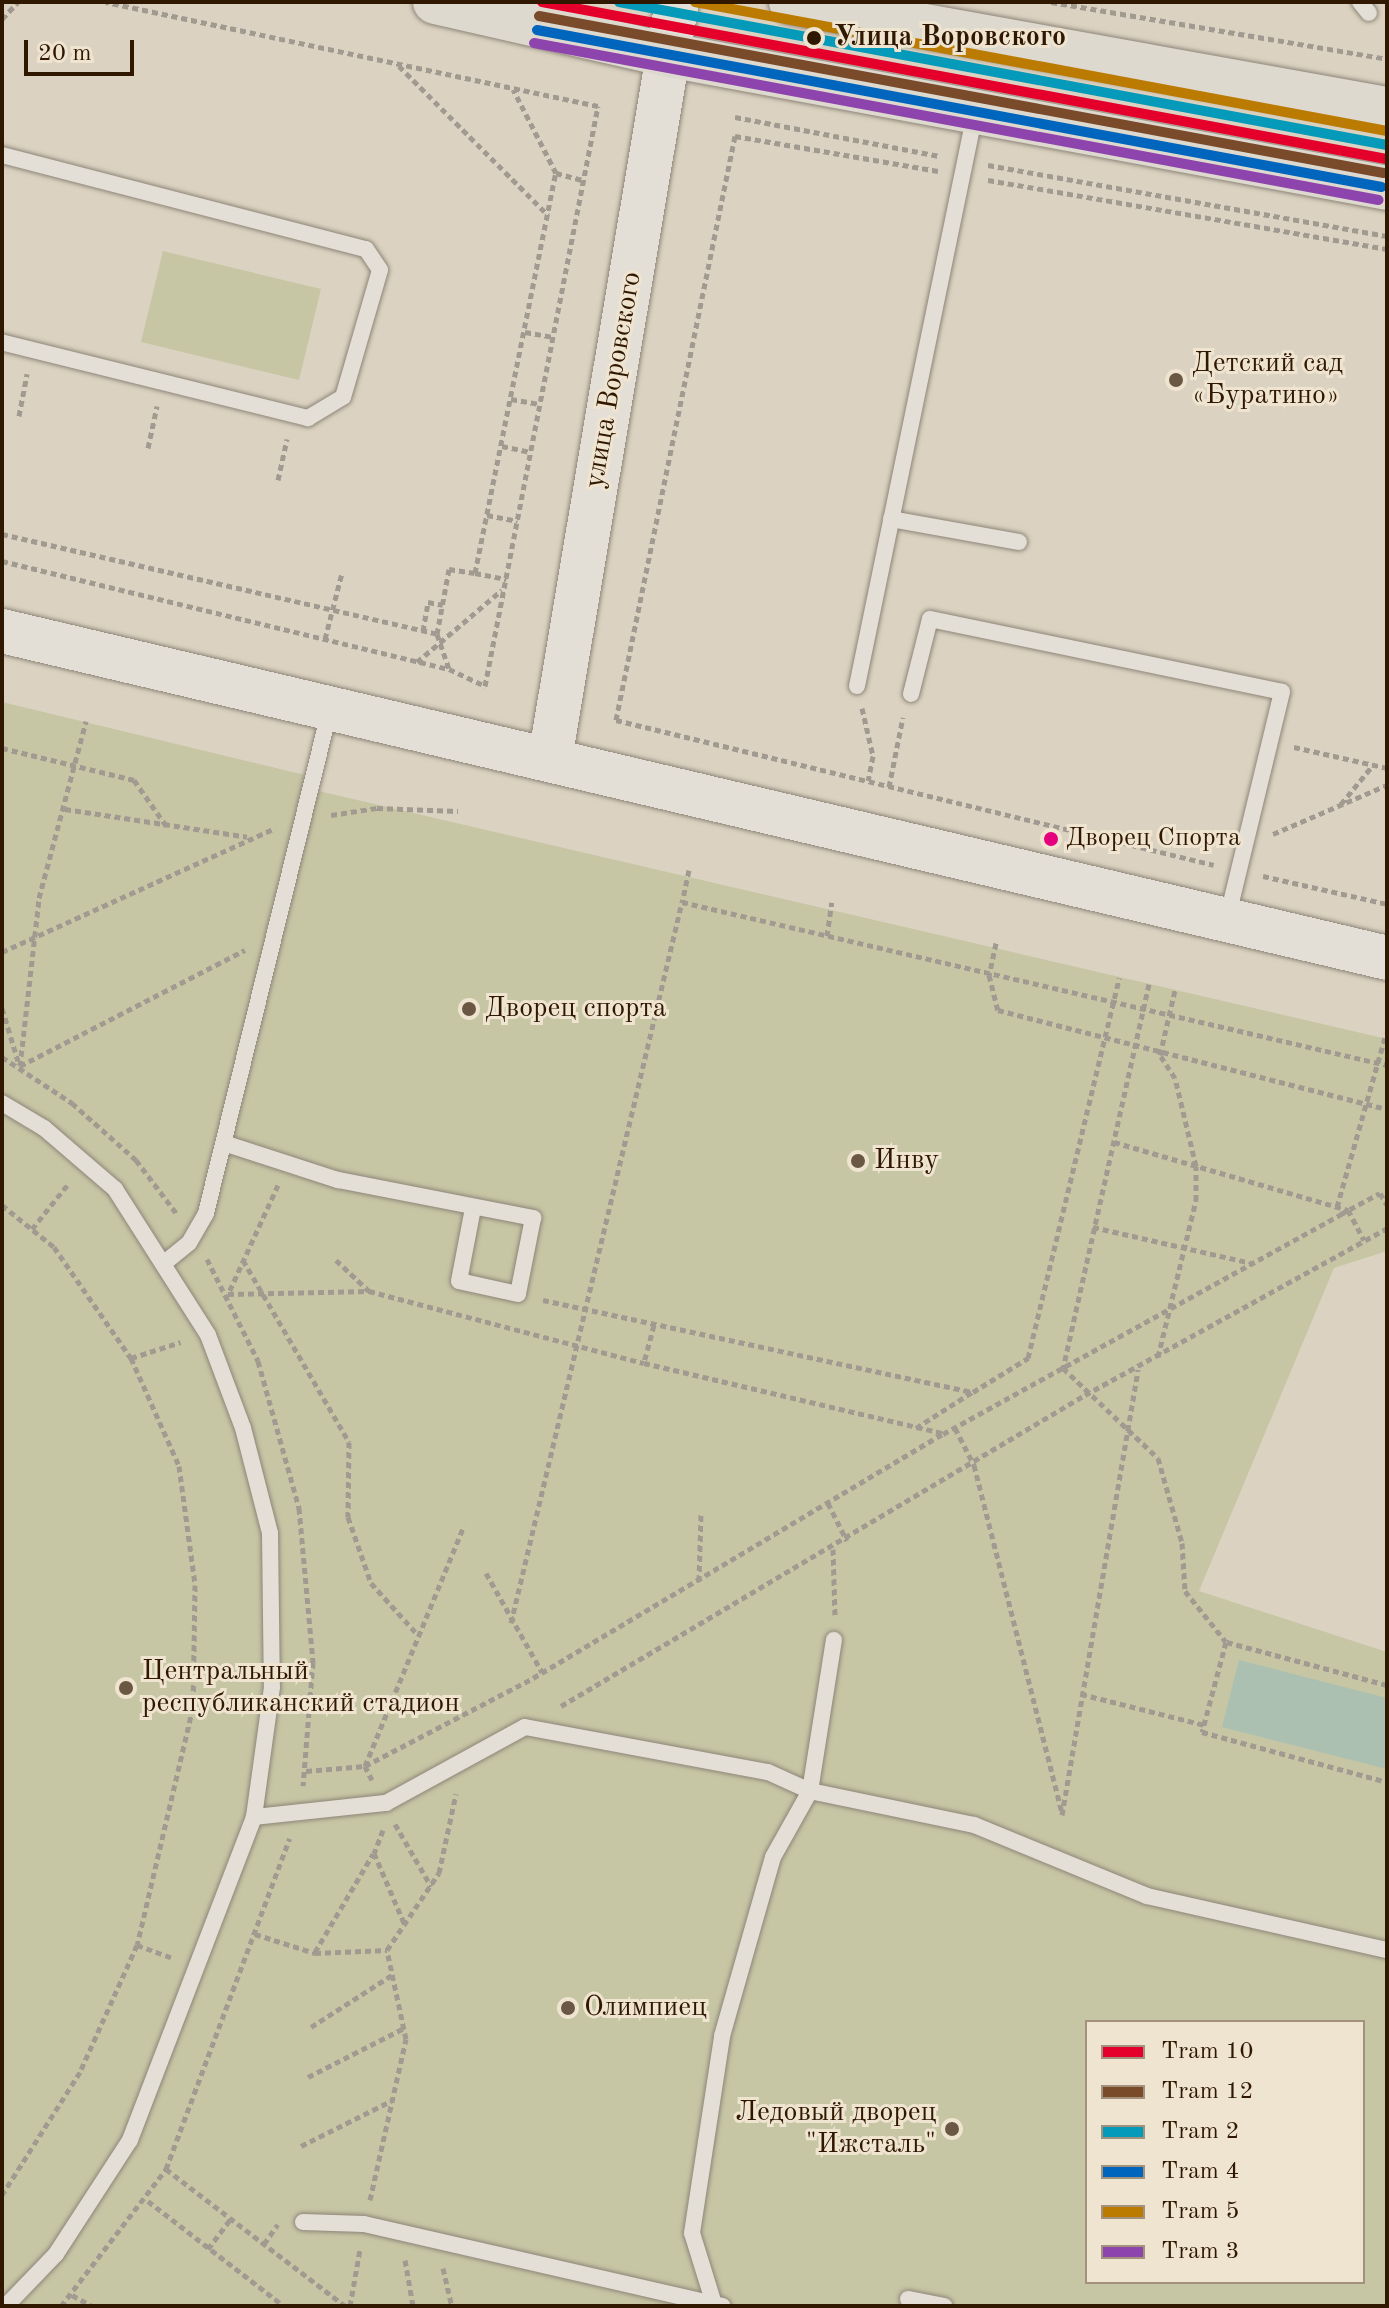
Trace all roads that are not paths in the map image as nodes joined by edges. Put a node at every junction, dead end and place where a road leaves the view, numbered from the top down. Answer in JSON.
{"nodes":[{"id":1,"x":435,"y":2,"type":"edge"},
{"id":2,"x":677,"y":2,"type":"edge"},
{"id":3,"x":791,"y":2,"type":"edge"},
{"id":4,"x":669,"y":55,"type":"junction"},
{"id":5,"x":1387,"y":109,"type":"edge"},
{"id":6,"x":976,"y":111,"type":"junction"},
{"id":7,"x":2,"y":155,"type":"edge"},
{"id":8,"x":1387,"y":188,"type":"edge"},
{"id":9,"x":2,"y":342,"type":"edge"},
{"id":10,"x":891,"y":519,"type":"junction"},
{"id":11,"x":1019,"y":542,"type":"dead end"},
{"id":12,"x":2,"y":631,"type":"edge"},
{"id":13,"x":857,"y":686,"type":"road end"},
{"id":14,"x":911,"y":694,"type":"road end"},
{"id":15,"x":331,"y":706,"type":"junction"},
{"id":16,"x":550,"y":759,"type":"junction"},
{"id":17,"x":1226,"y":921,"type":"junction"},
{"id":18,"x":1387,"y":957,"type":"edge"},
{"id":19,"x":2,"y":1103,"type":"edge"},
{"id":20,"x":224,"y":1143,"type":"junction"},
{"id":21,"x":473,"y":1208,"type":"junction"},
{"id":22,"x":163,"y":1264,"type":"junction"},
{"id":23,"x":834,"y":1640,"type":"dead end"},
{"id":24,"x":810,"y":1791,"type":"junction"},
{"id":25,"x":254,"y":1817,"type":"junction"},
{"id":26,"x":1387,"y":1950,"type":"edge"},
{"id":27,"x":303,"y":2222,"type":"dead end"},
{"id":28,"x":908,"y":2299,"type":"dead end"},
{"id":29,"x":719,"y":2305,"type":"edge"},
{"id":30,"x":6,"y":2306,"type":"edge"},
{"id":31,"x":944,"y":2306,"type":"edge"}],
"edges":[{"from":1,"to":4,"type":"main road"},
{"from":2,"to":4,"type":"main road","name":"улица Воровского"},
{"from":3,"to":5,"type":"main road"},
{"from":4,"to":6,"type":"main road"},
{"from":4,"to":16,"type":"main road","name":"улица Воровского"},
{"from":6,"to":8,"type":"main road"},
{"from":6,"to":10,"type":"lane"},
{"from":7,"to":9,"type":"lane"},
{"from":10,"to":11,"type":"lane"},
{"from":10,"to":13,"type":"lane"},
{"from":12,"to":15,"type":"main road"},
{"from":14,"to":17,"type":"lane"},
{"from":15,"to":16,"type":"main road"},
{"from":15,"to":20,"type":"lane"},
{"from":16,"to":17,"type":"main road"},
{"from":17,"to":18,"type":"main road"},
{"from":19,"to":22,"type":"lane"},
{"from":20,"to":21,"type":"lane"},
{"from":20,"to":22,"type":"lane"},
{"from":21,"to":21,"type":"lane"},
{"from":22,"to":25,"type":"lane"},
{"from":23,"to":24,"type":"lane"},
{"from":24,"to":25,"type":"lane"},
{"from":24,"to":26,"type":"lane"},
{"from":24,"to":29,"type":"lane"},
{"from":25,"to":30,"type":"lane"},
{"from":27,"to":29,"type":"lane"},
{"from":28,"to":31,"type":"lane"}]}
